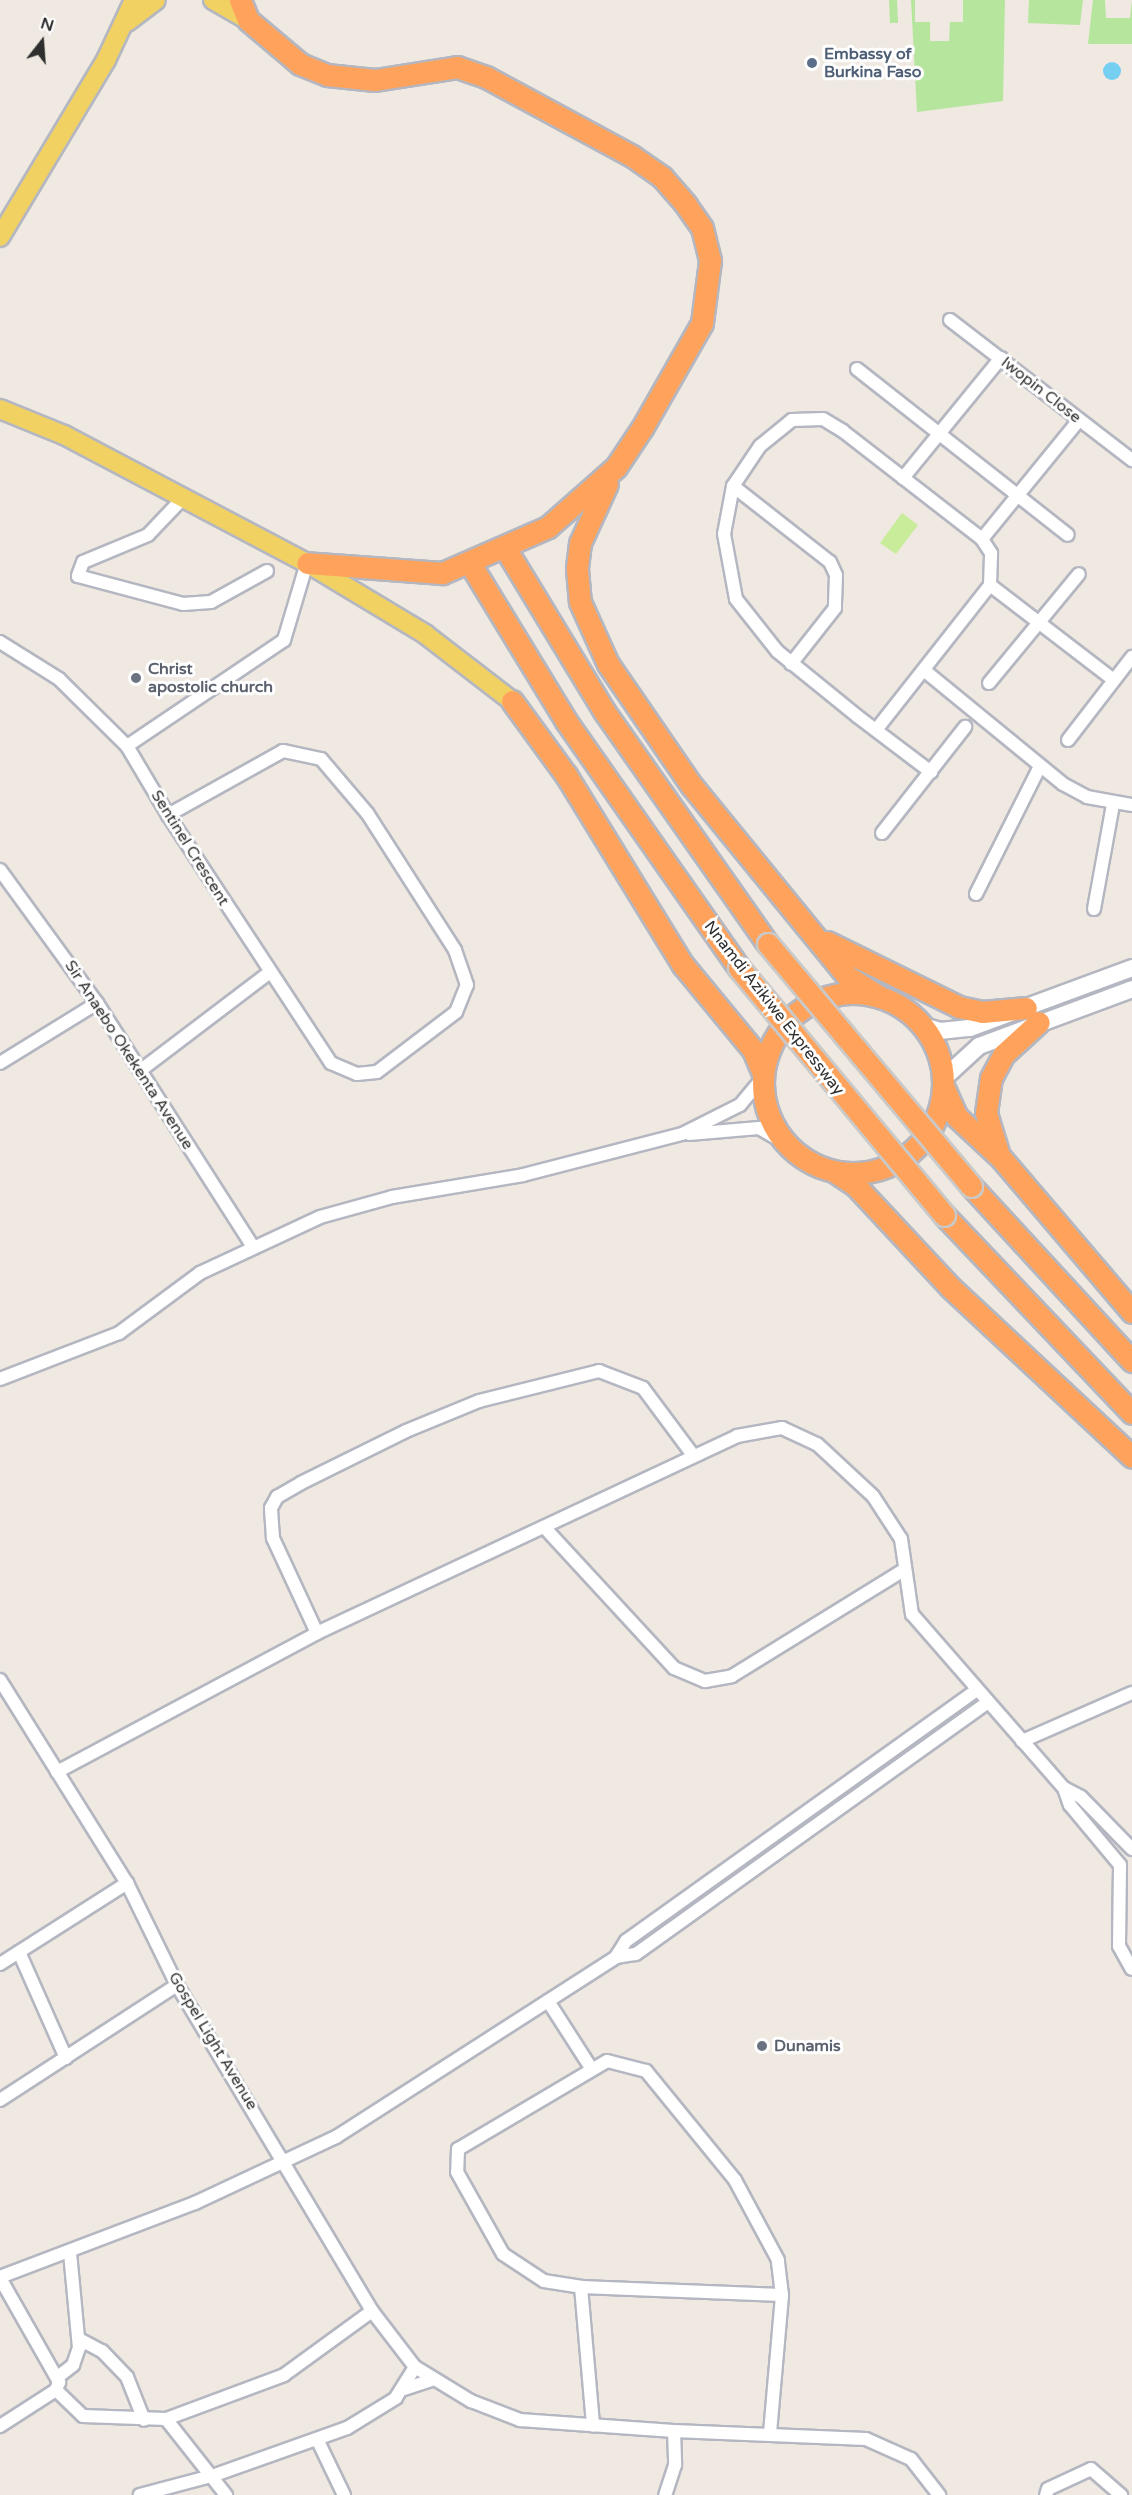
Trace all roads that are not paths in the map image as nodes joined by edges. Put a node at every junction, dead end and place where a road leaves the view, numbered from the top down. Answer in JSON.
{"nodes":[{"id":1,"x":134,"y":0,"type":"edge"},
{"id":2,"x":156,"y":0,"type":"edge"},
{"id":3,"x":213,"y":0,"type":"edge"},
{"id":4,"x":240,"y":0,"type":"edge"},
{"id":5,"x":247,"y":10,"type":"edge"},
{"id":6,"x":125,"y":24,"type":"junction"},
{"id":7,"x":0,"y":237,"type":"edge"},
{"id":8,"x":950,"y":320,"type":"dead end"},
{"id":9,"x":1001,"y":358,"type":"junction"},
{"id":10,"x":856,"y":369,"type":"dead end"},
{"id":11,"x":0,"y":409,"type":"edge"},
{"id":12,"x":1079,"y":420,"type":"junction"},
{"id":13,"x":939,"y":434,"type":"junction"},
{"id":14,"x":1132,"y":460,"type":"edge"},
{"id":15,"x":616,"y":467,"type":"junction"},
{"id":16,"x":903,"y":478,"type":"junction"},
{"id":17,"x":733,"y":486,"type":"junction"},
{"id":18,"x":184,"y":497,"type":"junction"},
{"id":19,"x":1018,"y":497,"type":"junction"},
{"id":20,"x":1068,"y":535,"type":"dead end"},
{"id":21,"x":982,"y":540,"type":"junction"},
{"id":22,"x":505,"y":548,"type":"junction"},
{"id":23,"x":470,"y":562,"type":"junction"},
{"id":24,"x":307,"y":563,"type":"junction"},
{"id":25,"x":267,"y":571,"type":"dead end"},
{"id":26,"x":1079,"y":574,"type":"dead end"},
{"id":27,"x":990,"y":585,"type":"junction"},
{"id":28,"x":529,"y":591,"type":"junction"},
{"id":29,"x":1039,"y":622,"type":"junction"},
{"id":30,"x":0,"y":642,"type":"edge"},
{"id":31,"x":1132,"y":657,"type":"edge"},
{"id":32,"x":791,"y":664,"type":"junction"},
{"id":33,"x":925,"y":671,"type":"junction"},
{"id":34,"x":1114,"y":680,"type":"junction"},
{"id":35,"x":620,"y":682,"type":"junction"},
{"id":36,"x":989,"y":683,"type":"dead end"},
{"id":37,"x":512,"y":701,"type":"joint"},
{"id":38,"x":965,"y":727,"type":"dead end"},
{"id":39,"x":876,"y":730,"type":"junction"},
{"id":40,"x":1068,"y":740,"type":"dead end"},
{"id":41,"x":127,"y":747,"type":"junction"},
{"id":42,"x":1040,"y":766,"type":"junction"},
{"id":43,"x":931,"y":772,"type":"junction"},
{"id":44,"x":1113,"y":804,"type":"junction"},
{"id":45,"x":1132,"y":805,"type":"edge"},
{"id":46,"x":168,"y":814,"type":"junction"},
{"id":47,"x":882,"y":833,"type":"dead end"},
{"id":48,"x":0,"y":870,"type":"edge"},
{"id":49,"x":976,"y":894,"type":"dead end"},
{"id":50,"x":1094,"y":909,"type":"dead end"},
{"id":51,"x":810,"y":929,"type":"junction"},
{"id":52,"x":1132,"y":968,"type":"edge"},
{"id":53,"x":270,"y":972,"type":"junction"},
{"id":54,"x":1132,"y":989,"type":"edge"},
{"id":55,"x":878,"y":996,"type":"junction"},
{"id":56,"x":96,"y":1003,"type":"junction"},
{"id":57,"x":1032,"y":1015,"type":"junction"},
{"id":58,"x":923,"y":1026,"type":"junction"},
{"id":59,"x":0,"y":1063,"type":"edge"},
{"id":60,"x":141,"y":1070,"type":"junction"},
{"id":61,"x":763,"y":1076,"type":"junction"},
{"id":62,"x":943,"y":1083,"type":"junction"},
{"id":63,"x":682,"y":1134,"type":"junction"},
{"id":64,"x":786,"y":1143,"type":"junction"},
{"id":65,"x":1001,"y":1158,"type":"junction"},
{"id":66,"x":829,"y":1170,"type":"junction"},
{"id":67,"x":252,"y":1245,"type":"junction"},
{"id":68,"x":1132,"y":1312,"type":"edge"},
{"id":69,"x":1132,"y":1361,"type":"edge"},
{"id":70,"x":0,"y":1378,"type":"edge"},
{"id":71,"x":1132,"y":1413,"type":"edge"},
{"id":72,"x":693,"y":1455,"type":"junction"},
{"id":73,"x":1132,"y":1457,"type":"edge"},
{"id":74,"x":544,"y":1527,"type":"junction"},
{"id":75,"x":904,"y":1569,"type":"junction"},
{"id":76,"x":317,"y":1633,"type":"junction"},
{"id":77,"x":0,"y":1680,"type":"edge"},
{"id":78,"x":977,"y":1690,"type":"junction"},
{"id":79,"x":1132,"y":1693,"type":"edge"},
{"id":80,"x":987,"y":1703,"type":"junction"},
{"id":81,"x":1022,"y":1741,"type":"junction"},
{"id":82,"x":57,"y":1772,"type":"junction"},
{"id":83,"x":1064,"y":1788,"type":"junction"},
{"id":84,"x":1132,"y":1850,"type":"edge"},
{"id":85,"x":127,"y":1882,"type":"junction"},
{"id":86,"x":700,"y":1888,"type":"junction"},
{"id":87,"x":1132,"y":1889,"type":"edge"},
{"id":88,"x":709,"y":1901,"type":"junction"},
{"id":89,"x":1122,"y":1906,"type":"junction"},
{"id":90,"x":19,"y":1952,"type":"junction"},
{"id":91,"x":616,"y":1957,"type":"junction"},
{"id":92,"x":0,"y":1964,"type":"edge"},
{"id":93,"x":1132,"y":1969,"type":"edge"},
{"id":94,"x":177,"y":1985,"type":"junction"},
{"id":95,"x":548,"y":2001,"type":"junction"},
{"id":96,"x":66,"y":2058,"type":"junction"},
{"id":97,"x":591,"y":2068,"type":"junction"},
{"id":98,"x":0,"y":2100,"type":"edge"},
{"id":99,"x":288,"y":2162,"type":"junction"},
{"id":100,"x":70,"y":2252,"type":"junction"},
{"id":101,"x":0,"y":2278,"type":"edge"},
{"id":102,"x":581,"y":2287,"type":"junction"},
{"id":103,"x":782,"y":2295,"type":"junction"},
{"id":104,"x":372,"y":2311,"type":"junction"},
{"id":105,"x":79,"y":2339,"type":"junction"},
{"id":106,"x":415,"y":2367,"type":"junction"},
{"id":107,"x":59,"y":2376,"type":"junction"},
{"id":108,"x":430,"y":2380,"type":"junction"},
{"id":109,"x":56,"y":2390,"type":"junction"},
{"id":110,"x":400,"y":2393,"type":"junction"},
{"id":111,"x":144,"y":2420,"type":"junction"},
{"id":112,"x":166,"y":2420,"type":"junction"},
{"id":113,"x":593,"y":2425,"type":"junction"},
{"id":114,"x":0,"y":2426,"type":"edge"},
{"id":115,"x":674,"y":2431,"type":"junction"},
{"id":116,"x":770,"y":2433,"type":"junction"},
{"id":117,"x":318,"y":2441,"type":"junction"},
{"id":118,"x":215,"y":2475,"type":"junction"},
{"id":119,"x":140,"y":2495,"type":"edge"},
{"id":120,"x":226,"y":2495,"type":"edge"},
{"id":121,"x":344,"y":2495,"type":"edge"},
{"id":122,"x":665,"y":2495,"type":"edge"},
{"id":123,"x":939,"y":2495,"type":"edge"},
{"id":124,"x":1046,"y":2495,"type":"edge"},
{"id":125,"x":1121,"y":2495,"type":"edge"}],
"edges":[{"from":1,"to":6,"type":"main road"},
{"from":2,"to":6,"type":"main road"},
{"from":3,"to":5,"type":"main road"},
{"from":4,"to":5,"type":"highway"},
{"from":5,"to":15,"type":"highway"},
{"from":6,"to":7,"type":"main road"},
{"from":8,"to":9,"type":"street","name":"Iwopin Close"},
{"from":9,"to":12,"type":"street","name":"Iwopin Close"},
{"from":9,"to":13,"type":"street"},
{"from":10,"to":13,"type":"street"},
{"from":11,"to":18,"type":"main road"},
{"from":12,"to":14,"type":"street","name":"Iwopin Close"},
{"from":12,"to":19,"type":"street"},
{"from":13,"to":16,"type":"street"},
{"from":13,"to":19,"type":"street"},
{"from":15,"to":22,"type":"highway"},
{"from":15,"to":35,"type":"highway"},
{"from":16,"to":17,"type":"street"},
{"from":16,"to":21,"type":"street"},
{"from":17,"to":32,"type":"street"},
{"from":17,"to":32,"type":"street"},
{"from":18,"to":24,"type":"main road"},
{"from":18,"to":25,"type":"street"},
{"from":19,"to":20,"type":"street"},
{"from":19,"to":21,"type":"street"},
{"from":21,"to":27,"type":"street"},
{"from":22,"to":23,"type":"highway"},
{"from":22,"to":28,"type":"highway"},
{"from":23,"to":24,"type":"highway"},
{"from":23,"to":71,"type":"highway","name":"Nnamdi Azikiwe Expressway","bridge":true},
{"from":24,"to":37,"type":"main road"},
{"from":24,"to":41,"type":"street"},
{"from":26,"to":29,"type":"street"},
{"from":27,"to":29,"type":"street"},
{"from":27,"to":33,"type":"street"},
{"from":28,"to":35,"type":"highway"},
{"from":28,"to":69,"type":"highway","bridge":true},
{"from":29,"to":34,"type":"street"},
{"from":29,"to":36,"type":"street"},
{"from":30,"to":41,"type":"street","name":"Sentinel Crescent"},
{"from":31,"to":34,"type":"street"},
{"from":32,"to":39,"type":"street"},
{"from":33,"to":39,"type":"street"},
{"from":33,"to":42,"type":"street"},
{"from":34,"to":40,"type":"street"},
{"from":35,"to":51,"type":"highway"},
{"from":37,"to":61,"type":"highway"},
{"from":38,"to":43,"type":"street"},
{"from":39,"to":43,"type":"street"},
{"from":41,"to":46,"type":"street","name":"Sentinel Crescent"},
{"from":42,"to":44,"type":"street"},
{"from":42,"to":49,"type":"street"},
{"from":43,"to":47,"type":"street"},
{"from":44,"to":45,"type":"street"},
{"from":44,"to":50,"type":"street"},
{"from":46,"to":53,"type":"street","name":"Sentinel Crescent"},
{"from":46,"to":53,"type":"street","name":"Sentinel Crescent"},
{"from":48,"to":56,"type":"street","name":"Sir Anaebo Okekenta Avenue"},
{"from":51,"to":55,"type":"highway"},
{"from":51,"to":57,"type":"highway"},
{"from":52,"to":57,"type":"main road"},
{"from":53,"to":60,"type":"street"},
{"from":54,"to":57,"type":"main road"},
{"from":55,"to":58,"type":"highway"},
{"from":55,"to":61,"type":"highway"},
{"from":56,"to":59,"type":"street"},
{"from":56,"to":60,"type":"street","name":"Sir Anaebo Okekenta Avenue"},
{"from":57,"to":58,"type":"main road"},
{"from":57,"to":62,"type":"main road"},
{"from":57,"to":65,"type":"highway"},
{"from":58,"to":62,"type":"highway"},
{"from":60,"to":67,"type":"street","name":"Sir Anaebo Okekenta Avenue"},
{"from":61,"to":63,"type":"street"},
{"from":61,"to":64,"type":"highway"},
{"from":62,"to":65,"type":"highway"},
{"from":62,"to":66,"type":"highway"},
{"from":63,"to":64,"type":"street"},
{"from":63,"to":67,"type":"street"},
{"from":64,"to":66,"type":"highway"},
{"from":65,"to":68,"type":"highway"},
{"from":66,"to":73,"type":"highway"},
{"from":67,"to":70,"type":"street"},
{"from":72,"to":74,"type":"street"},
{"from":72,"to":75,"type":"street"},
{"from":72,"to":76,"type":"street"},
{"from":74,"to":75,"type":"street"},
{"from":74,"to":76,"type":"street"},
{"from":75,"to":78,"type":"street"},
{"from":76,"to":82,"type":"street"},
{"from":77,"to":82,"type":"street","name":"Gospel Light Avenue"},
{"from":78,"to":80,"type":"street"},
{"from":78,"to":86,"type":"street"},
{"from":79,"to":81,"type":"street"},
{"from":80,"to":81,"type":"street"},
{"from":80,"to":88,"type":"street"},
{"from":81,"to":83,"type":"street"},
{"from":82,"to":85,"type":"street","name":"Gospel Light Avenue"},
{"from":83,"to":84,"type":"street"},
{"from":83,"to":89,"type":"street"},
{"from":85,"to":90,"type":"street"},
{"from":85,"to":94,"type":"street","name":"Gospel Light Avenue"},
{"from":86,"to":88,"type":"street"},
{"from":86,"to":91,"type":"street"},
{"from":87,"to":89,"type":"street"},
{"from":88,"to":91,"type":"street"},
{"from":89,"to":93,"type":"street"},
{"from":90,"to":92,"type":"street"},
{"from":90,"to":96,"type":"street"},
{"from":91,"to":95,"type":"street"},
{"from":94,"to":96,"type":"street"},
{"from":94,"to":99,"type":"street","name":"Gospel Light Avenue"},
{"from":95,"to":97,"type":"street"},
{"from":95,"to":99,"type":"street"},
{"from":96,"to":98,"type":"street"},
{"from":97,"to":102,"type":"street"},
{"from":97,"to":103,"type":"street"},
{"from":99,"to":100,"type":"street"},
{"from":99,"to":104,"type":"street","name":"Gospel Light Avenue"},
{"from":100,"to":101,"type":"street"},
{"from":100,"to":105,"type":"street"},
{"from":101,"to":107,"type":"street"},
{"from":102,"to":103,"type":"street"},
{"from":102,"to":113,"type":"street"},
{"from":103,"to":116,"type":"street"},
{"from":104,"to":106,"type":"street","name":"Gospel Light Avenue"},
{"from":104,"to":112,"type":"street"},
{"from":105,"to":107,"type":"street"},
{"from":105,"to":111,"type":"street"},
{"from":106,"to":108,"type":"street","name":"Gospel Light Avenue"},
{"from":106,"to":110,"type":"street"},
{"from":107,"to":109,"type":"street"},
{"from":108,"to":110,"type":"street"},
{"from":108,"to":113,"type":"street","name":"Gospel Light Avenue"},
{"from":109,"to":111,"type":"street"},
{"from":109,"to":114,"type":"street"},
{"from":110,"to":117,"type":"street"},
{"from":111,"to":112,"type":"street"},
{"from":112,"to":118,"type":"street"},
{"from":113,"to":115,"type":"street","name":"Gospel Light Avenue"},
{"from":115,"to":116,"type":"street","name":"Gospel Light Avenue"},
{"from":115,"to":122,"type":"street"},
{"from":116,"to":123,"type":"street","name":"Gospel Light Avenue"},
{"from":117,"to":118,"type":"street"},
{"from":117,"to":121,"type":"street"},
{"from":118,"to":119,"type":"street"},
{"from":118,"to":120,"type":"street"},
{"from":124,"to":125,"type":"street"}]}
